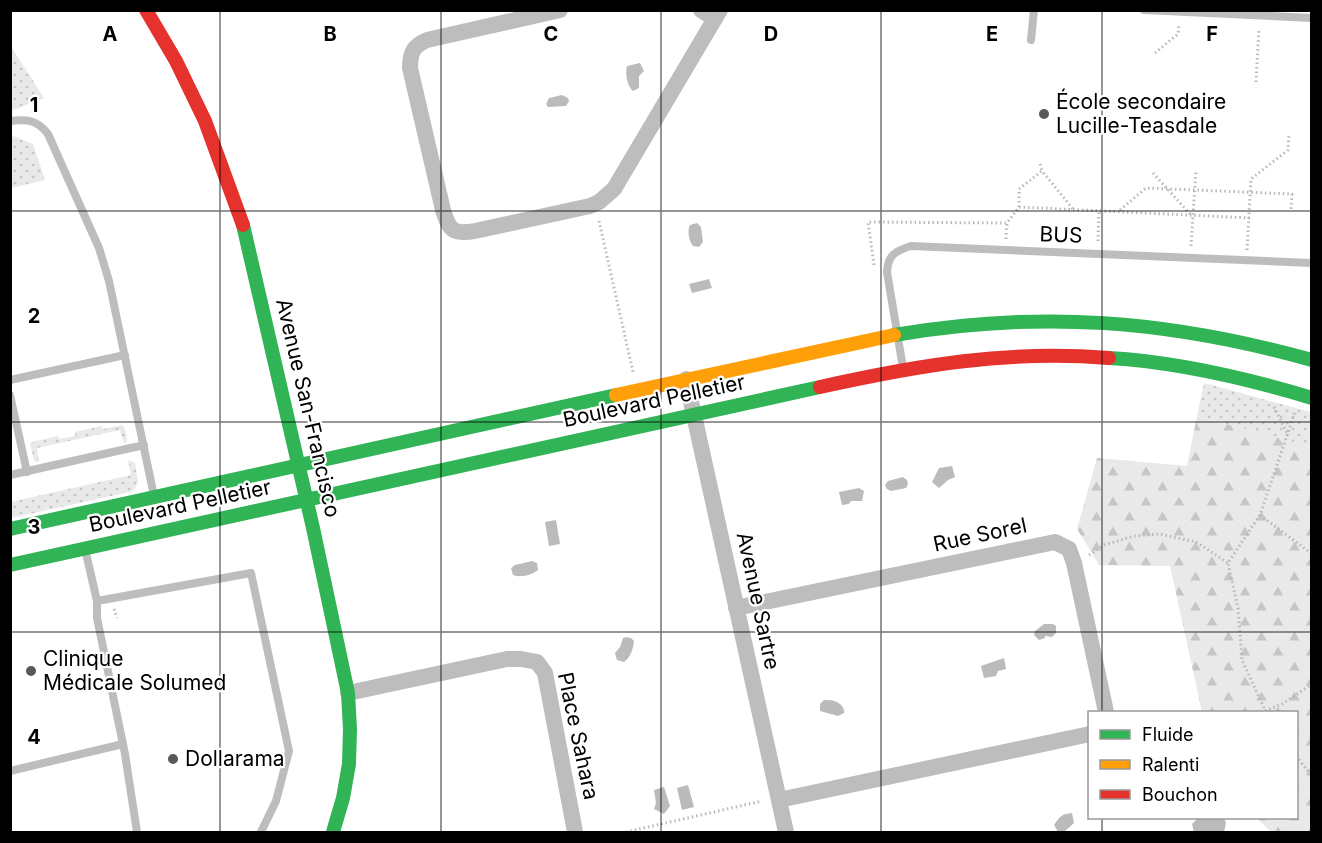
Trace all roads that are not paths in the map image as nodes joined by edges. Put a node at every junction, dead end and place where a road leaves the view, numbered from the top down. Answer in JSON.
{"nodes":[{"id":1,"x":146,"y":10,"type":"edge"},
{"id":2,"x":560,"y":10,"type":"edge"},
{"id":3,"x":1034,"y":10,"type":"edge"},
{"id":4,"x":1144,"y":10,"type":"edge"},
{"id":5,"x":712,"y":13,"type":"edge"},
{"id":6,"x":1311,"y":18,"type":"edge"},
{"id":7,"x":1031,"y":40,"type":"dead end"},
{"id":8,"x":10,"y":121,"type":"edge"},
{"id":9,"x":1311,"y":263,"type":"edge"},
{"id":10,"x":897,"y":334,"type":"junction"},
{"id":11,"x":125,"y":355,"type":"junction"},
{"id":12,"x":1311,"y":360,"type":"edge"},
{"id":13,"x":903,"y":369,"type":"junction"},
{"id":14,"x":686,"y":379,"type":"junction"},
{"id":15,"x":10,"y":380,"type":"edge"},
{"id":16,"x":10,"y":395,"type":"edge"},
{"id":17,"x":1311,"y":398,"type":"edge"},
{"id":18,"x":694,"y":413,"type":"junction"},
{"id":19,"x":144,"y":445,"type":"junction"},
{"id":20,"x":298,"y":465,"type":"junction"},
{"id":21,"x":27,"y":472,"type":"junction"},
{"id":22,"x":10,"y":476,"type":"edge"},
{"id":23,"x":154,"y":497,"type":"junction"},
{"id":24,"x":306,"y":499,"type":"junction"},
{"id":25,"x":10,"y":529,"type":"edge"},
{"id":26,"x":81,"y":531,"type":"junction"},
{"id":27,"x":10,"y":565,"type":"edge"},
{"id":28,"x":97,"y":601,"type":"junction"},
{"id":29,"x":736,"y":608,"type":"junction"},
{"id":30,"x":348,"y":693,"type":"junction"},
{"id":31,"x":1106,"y":711,"type":"edge"},
{"id":32,"x":1088,"y":734,"type":"edge"},
{"id":33,"x":123,"y":744,"type":"junction"},
{"id":34,"x":10,"y":771,"type":"edge"},
{"id":35,"x":779,"y":800,"type":"junction"},
{"id":36,"x":137,"y":832,"type":"edge"},
{"id":37,"x":261,"y":832,"type":"edge"},
{"id":38,"x":333,"y":832,"type":"edge"},
{"id":39,"x":575,"y":832,"type":"edge"},
{"id":40,"x":786,"y":832,"type":"edge"}],
"edges":[{"from":1,"to":20,"type":"street","name":"Avenue San-Francisco"},
{"from":2,"to":5,"type":"street"},
{"from":3,"to":7,"type":"lane"},
{"from":4,"to":6,"type":"lane"},
{"from":8,"to":11,"type":"lane"},
{"from":9,"to":10,"type":"lane","name":"BUS"},
{"from":10,"to":12,"type":"street","name":"Boulevard Pelletier"},
{"from":10,"to":13,"type":"lane","name":"BUS"},
{"from":10,"to":14,"type":"street","name":"Boulevard Pelletier"},
{"from":11,"to":15,"type":"lane"},
{"from":11,"to":19,"type":"lane"},
{"from":13,"to":17,"type":"street","name":"Boulevard Pelletier"},
{"from":13,"to":18,"type":"street","name":"Boulevard Pelletier"},
{"from":14,"to":18,"type":"street","name":"Avenue Sartre"},
{"from":14,"to":20,"type":"street","name":"Boulevard Pelletier"},
{"from":16,"to":21,"type":"lane"},
{"from":18,"to":24,"type":"street","name":"Boulevard Pelletier"},
{"from":18,"to":29,"type":"street","name":"Avenue Sartre"},
{"from":19,"to":21,"type":"lane"},
{"from":19,"to":23,"type":"lane"},
{"from":20,"to":23,"type":"street","name":"Boulevard Pelletier"},
{"from":20,"to":24,"type":"street","name":"Avenue San-Francisco"},
{"from":21,"to":22,"type":"lane"},
{"from":23,"to":26,"type":"street","name":"Boulevard Pelletier"},
{"from":24,"to":26,"type":"street","name":"Boulevard Pelletier"},
{"from":24,"to":30,"type":"street","name":"Avenue San-Francisco"},
{"from":25,"to":26,"type":"street","name":"Boulevard Pelletier"},
{"from":26,"to":27,"type":"street","name":"Boulevard Pelletier"},
{"from":26,"to":28,"type":"lane"},
{"from":28,"to":33,"type":"lane"},
{"from":28,"to":37,"type":"lane"},
{"from":29,"to":31,"type":"street","name":"Rue Sorel"},
{"from":29,"to":35,"type":"street","name":"Avenue Sartre"},
{"from":30,"to":38,"type":"street","name":"Avenue San-Francisco"},
{"from":30,"to":39,"type":"street","name":"Place Sahara"},
{"from":32,"to":35,"type":"street"},
{"from":33,"to":34,"type":"lane"},
{"from":33,"to":36,"type":"lane"},
{"from":35,"to":40,"type":"street","name":"Avenue Sartre"}]}
